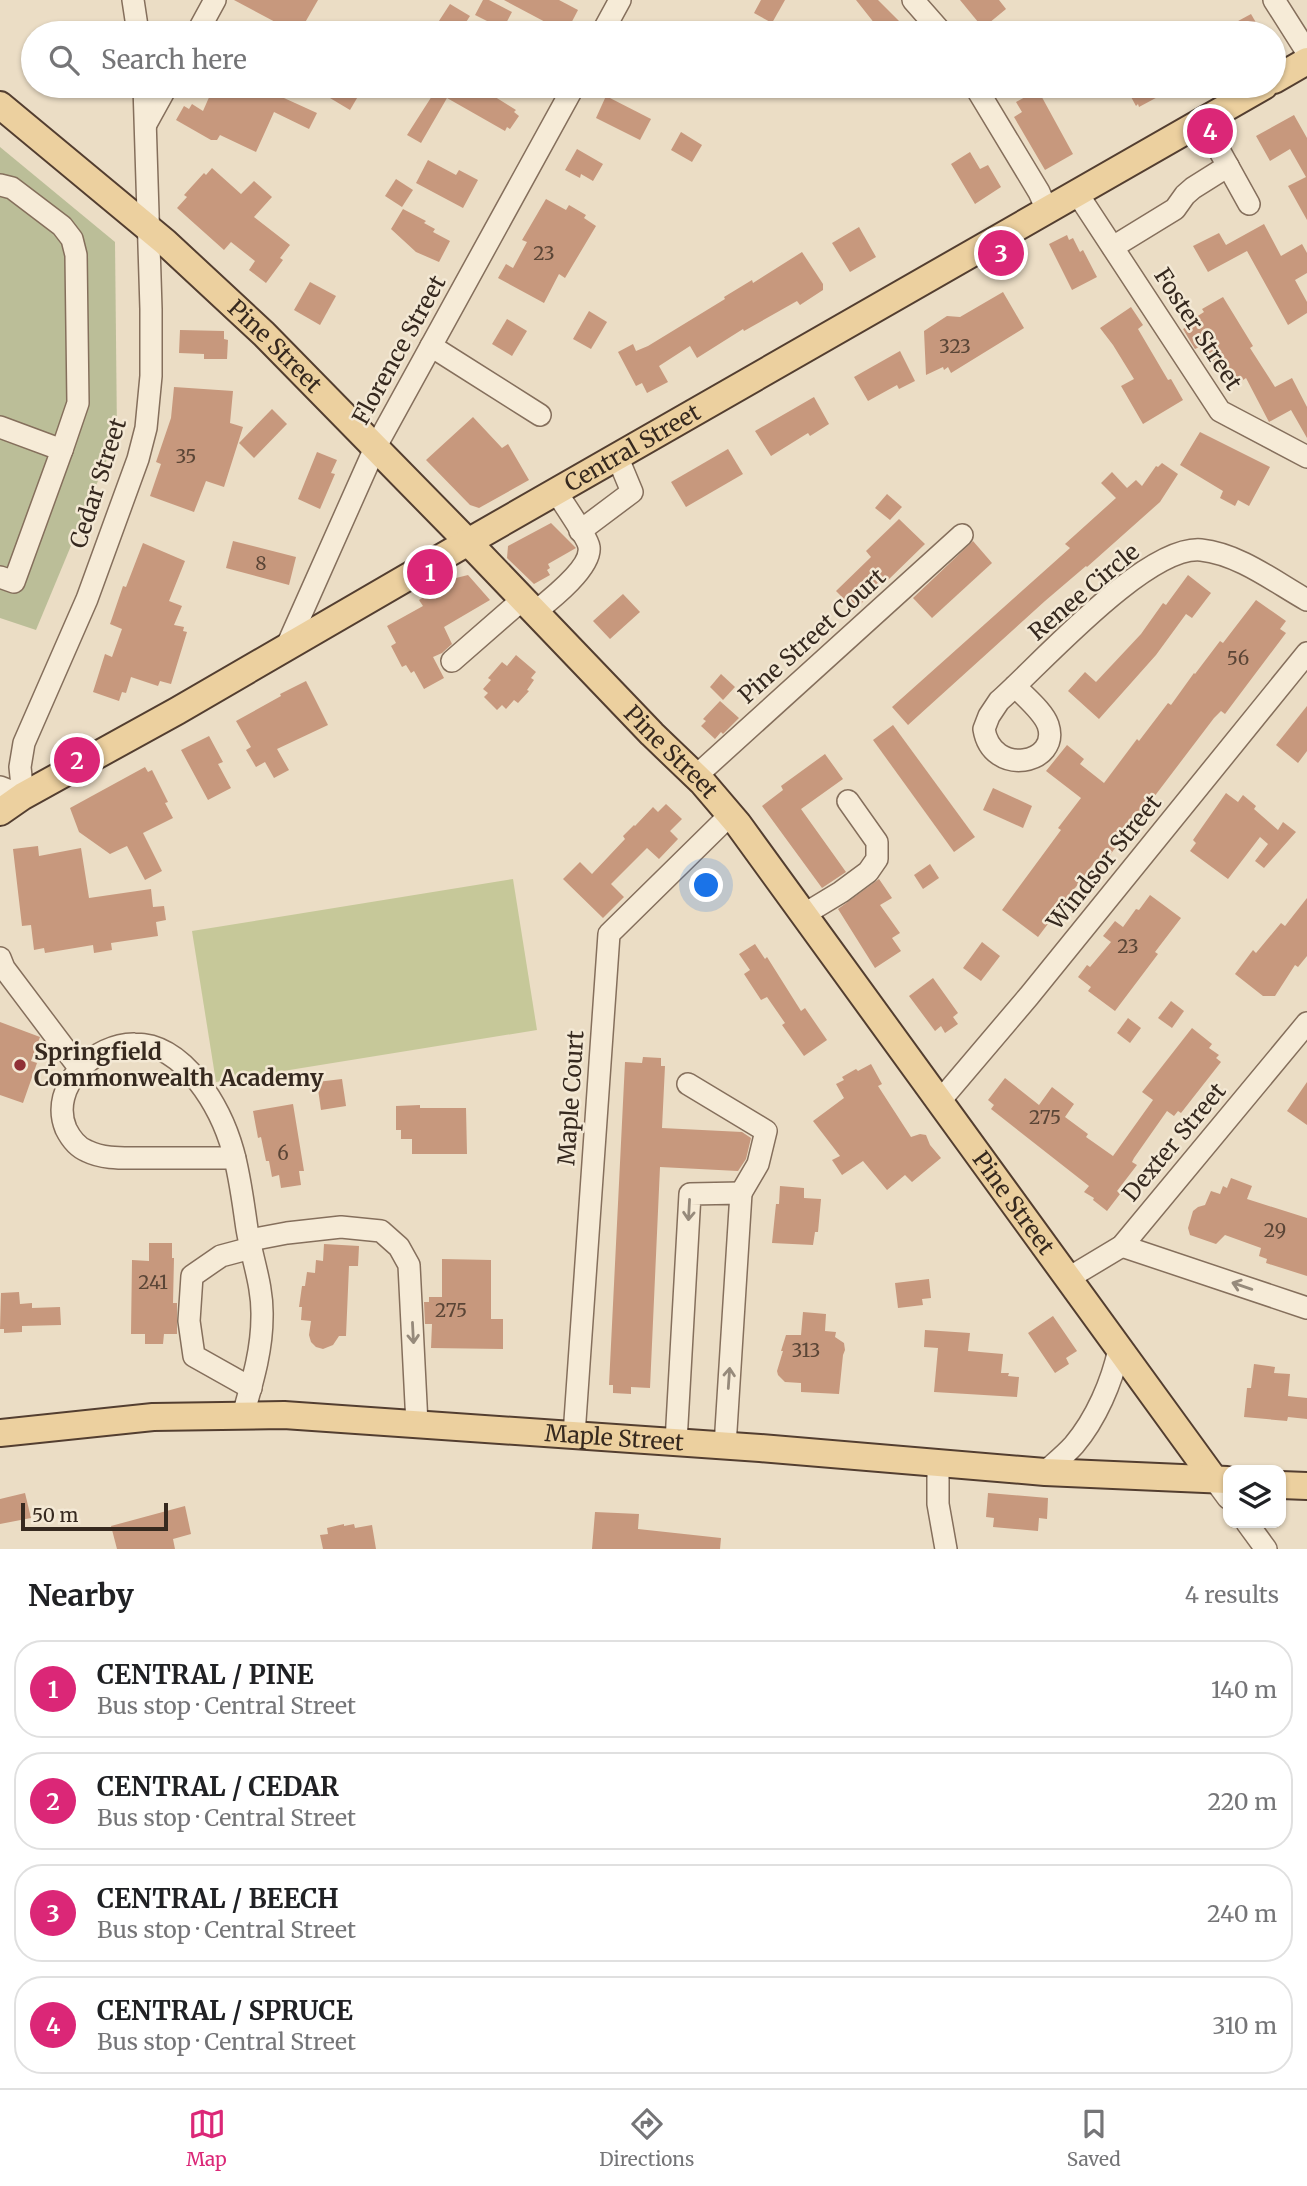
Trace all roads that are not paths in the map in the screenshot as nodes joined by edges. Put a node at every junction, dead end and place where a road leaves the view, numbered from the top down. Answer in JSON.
{"nodes":[{"id":1,"x":133,"y":0,"type":"edge"},
{"id":2,"x":215,"y":0,"type":"edge"},
{"id":3,"x":621,"y":0,"type":"edge"},
{"id":4,"x":913,"y":0,"type":"edge"},
{"id":5,"x":1274,"y":0,"type":"edge"},
{"id":6,"x":136,"y":21,"type":"edge"},
{"id":7,"x":204,"y":21,"type":"edge"},
{"id":8,"x":609,"y":21,"type":"edge"},
{"id":9,"x":931,"y":21,"type":"edge"},
{"id":10,"x":1285,"y":21,"type":"edge"},
{"id":11,"x":1286,"y":23,"type":"edge"},
{"id":12,"x":1306,"y":62,"type":"edge"},
{"id":13,"x":1286,"y":73,"type":"edge"},
{"id":14,"x":145,"y":98,"type":"edge"},
{"id":15,"x":160,"y":98,"type":"edge"},
{"id":16,"x":567,"y":98,"type":"edge"},
{"id":17,"x":982,"y":98,"type":"edge"},
{"id":18,"x":1243,"y":98,"type":"edge"},
{"id":19,"x":0,"y":105,"type":"edge"},
{"id":20,"x":1203,"y":121,"type":"junction"},
{"id":21,"x":146,"y":124,"type":"junction"},
{"id":22,"x":1228,"y":166,"type":"junction"},
{"id":23,"x":0,"y":185,"type":"edge"},
{"id":24,"x":1077,"y":193,"type":"junction"},
{"id":25,"x":1249,"y":204,"type":"dead end"},
{"id":26,"x":1047,"y":210,"type":"junction"},
{"id":27,"x":149,"y":229,"type":"junction"},
{"id":28,"x":1113,"y":247,"type":"junction"},
{"id":29,"x":431,"y":346,"type":"junction"},
{"id":30,"x":540,"y":415,"type":"dead end"},
{"id":31,"x":0,"y":427,"type":"edge"},
{"id":32,"x":375,"y":448,"type":"junction"},
{"id":33,"x":62,"y":450,"type":"junction"},
{"id":34,"x":617,"y":456,"type":"junction"},
{"id":35,"x":1307,"y":457,"type":"edge"},
{"id":36,"x":556,"y":491,"type":"junction"},
{"id":37,"x":580,"y":531,"type":"junction"},
{"id":38,"x":962,"y":535,"type":"dead end"},
{"id":39,"x":468,"y":542,"type":"junction"},
{"id":40,"x":0,"y":578,"type":"edge"},
{"id":41,"x":1307,"y":600,"type":"edge"},
{"id":42,"x":529,"y":606,"type":"junction"},
{"id":43,"x":286,"y":648,"type":"junction"},
{"id":44,"x":1307,"y":653,"type":"edge"},
{"id":45,"x":452,"y":661,"type":"dead end"},
{"id":46,"x":1015,"y":686,"type":"dead end"},
{"id":47,"x":696,"y":776,"type":"junction"},
{"id":48,"x":12,"y":792,"type":"edge"},
{"id":49,"x":848,"y":802,"type":"dead end"},
{"id":50,"x":0,"y":813,"type":"edge"},
{"id":51,"x":730,"y":815,"type":"junction"},
{"id":52,"x":803,"y":915,"type":"junction"},
{"id":53,"x":0,"y":958,"type":"edge"},
{"id":54,"x":1305,"y":1030,"type":"edge"},
{"id":55,"x":80,"y":1069,"type":"junction"},
{"id":56,"x":688,"y":1084,"type":"dead end"},
{"id":57,"x":939,"y":1102,"type":"junction"},
{"id":58,"x":235,"y":1158,"type":"junction"},
{"id":59,"x":741,"y":1193,"type":"junction"},
{"id":60,"x":251,"y":1244,"type":"junction"},
{"id":61,"x":1122,"y":1246,"type":"junction"},
{"id":62,"x":1067,"y":1279,"type":"junction"},
{"id":63,"x":1307,"y":1308,"type":"edge"},
{"id":64,"x":1119,"y":1349,"type":"junction"},
{"id":65,"x":251,"y":1388,"type":"junction"},
{"id":66,"x":243,"y":1416,"type":"junction"},
{"id":67,"x":417,"y":1424,"type":"junction"},
{"id":68,"x":0,"y":1433,"type":"edge"},
{"id":69,"x":574,"y":1435,"type":"junction"},
{"id":70,"x":676,"y":1442,"type":"junction"},
{"id":71,"x":725,"y":1446,"type":"junction"},
{"id":72,"x":938,"y":1463,"type":"junction"},
{"id":73,"x":1045,"y":1472,"type":"junction"},
{"id":74,"x":1223,"y":1485,"type":"edge"},
{"id":75,"x":1286,"y":1485,"type":"edge"},
{"id":76,"x":1223,"y":1486,"type":"edge"},
{"id":77,"x":1307,"y":1486,"type":"edge"},
{"id":78,"x":1251,"y":1528,"type":"edge"},
{"id":79,"x":946,"y":1549,"type":"edge"},
{"id":80,"x":1266,"y":1549,"type":"edge"}],
"edges":[{"from":1,"to":6,"type":"street"},
{"from":2,"to":7,"type":"street"},
{"from":3,"to":8,"type":"street"},
{"from":4,"to":9,"type":"street"},
{"from":5,"to":10,"type":"street"},
{"from":11,"to":12,"type":"street"},
{"from":12,"to":13,"type":"main road"},
{"from":14,"to":21,"type":"street","name":"Cedar Street"},
{"from":15,"to":21,"type":"street"},
{"from":16,"to":29,"type":"street","name":"Florence Street"},
{"from":17,"to":26,"type":"street"},
{"from":18,"to":20,"type":"main road","name":"Central Street"},
{"from":19,"to":27,"type":"main road","name":"Pine Street"},
{"from":20,"to":22,"type":"street"},
{"from":20,"to":24,"type":"main road","name":"Central Street"},
{"from":21,"to":27,"type":"street","name":"Cedar Street"},
{"from":22,"to":25,"type":"street"},
{"from":22,"to":28,"type":"street"},
{"from":23,"to":33,"type":"street"},
{"from":24,"to":26,"type":"main road","name":"Central Street"},
{"from":24,"to":28,"type":"street","name":"Foster Street"},
{"from":26,"to":34,"type":"main road","name":"Central Street"},
{"from":27,"to":32,"type":"main road","name":"Pine Street"},
{"from":27,"to":48,"type":"street","name":"Cedar Street"},
{"from":28,"to":35,"type":"street","name":"Foster Street"},
{"from":29,"to":30,"type":"street"},
{"from":29,"to":32,"type":"street","name":"Florence Street"},
{"from":31,"to":33,"type":"street"},
{"from":32,"to":39,"type":"main road","name":"Pine Street"},
{"from":32,"to":43,"type":"street","name":"Florence Street"},
{"from":33,"to":40,"type":"street"},
{"from":34,"to":36,"type":"main road","name":"Central Street"},
{"from":34,"to":37,"type":"street"},
{"from":36,"to":37,"type":"street"},
{"from":36,"to":39,"type":"main road","name":"Central Street"},
{"from":37,"to":42,"type":"street"},
{"from":38,"to":47,"type":"street","name":"Pine Street Court"},
{"from":39,"to":42,"type":"main road","name":"Pine Street"},
{"from":39,"to":43,"type":"main road","name":"Central Street"},
{"from":41,"to":46,"type":"street","name":"Renee Circle"},
{"from":42,"to":45,"type":"street"},
{"from":42,"to":47,"type":"main road","name":"Pine Street"},
{"from":43,"to":48,"type":"main road","name":"Central Street"},
{"from":44,"to":57,"type":"street","name":"Windsor Street"},
{"from":47,"to":51,"type":"main road","name":"Pine Street"},
{"from":48,"to":50,"type":"main road","name":"Central Street"},
{"from":49,"to":52,"type":"street"},
{"from":51,"to":52,"type":"main road","name":"Pine Street"},
{"from":51,"to":69,"type":"street","name":"Maple Court"},
{"from":52,"to":57,"type":"main road","name":"Pine Street"},
{"from":53,"to":55,"type":"street"},
{"from":54,"to":61,"type":"street","name":"Dexter Street"},
{"from":55,"to":58,"type":"street"},
{"from":55,"to":58,"type":"street"},
{"from":56,"to":59,"type":"street"},
{"from":57,"to":62,"type":"main road","name":"Pine Street"},
{"from":58,"to":60,"type":"street"},
{"from":59,"to":70,"type":"street","one_way":true},
{"from":71,"to":59,"type":"street","one_way":true},
{"from":60,"to":65,"type":"street"},
{"from":60,"to":65,"type":"street"},
{"from":60,"to":67,"type":"street","one_way":true},
{"from":61,"to":62,"type":"street","name":"Dexter Street"},
{"from":63,"to":61,"type":"street","one_way":true},
{"from":62,"to":64,"type":"main road","name":"Pine Street"},
{"from":64,"to":73,"type":"street"},
{"from":64,"to":74,"type":"main road","name":"Pine Street"},
{"from":65,"to":66,"type":"street"},
{"from":66,"to":67,"type":"main road","name":"Maple Street"},
{"from":66,"to":68,"type":"main road","name":"Maple Street"},
{"from":67,"to":69,"type":"main road","name":"Maple Street"},
{"from":69,"to":70,"type":"main road","name":"Maple Street"},
{"from":70,"to":71,"type":"main road","name":"Maple Street"},
{"from":71,"to":72,"type":"main road","name":"Maple Street"},
{"from":72,"to":73,"type":"main road","name":"Maple Street"},
{"from":72,"to":79,"type":"street"},
{"from":73,"to":76,"type":"main road","name":"Maple Street"},
{"from":75,"to":77,"type":"main road"},
{"from":78,"to":80,"type":"street"}]}
